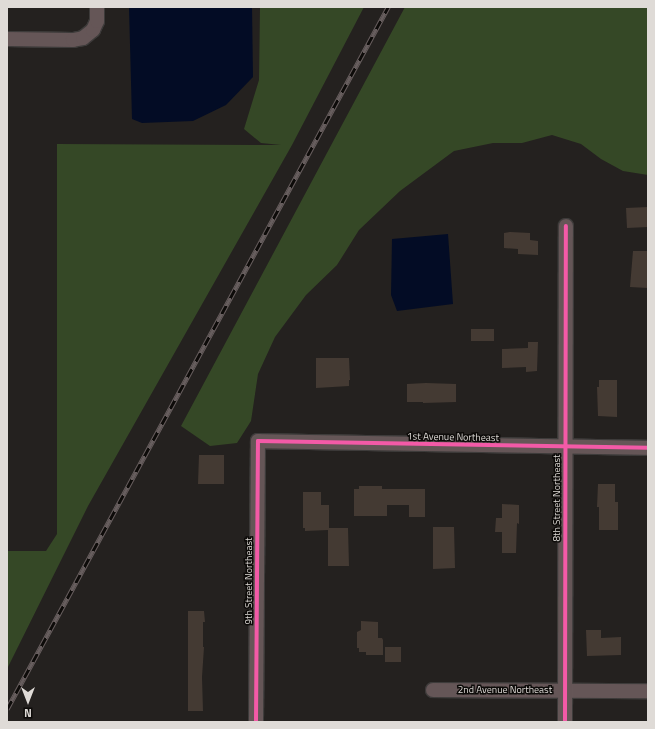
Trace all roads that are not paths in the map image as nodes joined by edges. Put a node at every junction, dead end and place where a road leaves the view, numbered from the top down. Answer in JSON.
{"nodes":[{"id":1,"x":96,"y":7,"type":"edge"},
{"id":2,"x":7,"y":39,"type":"edge"},
{"id":3,"x":566,"y":226,"type":"dead end"},
{"id":4,"x":258,"y":441,"type":"joint"},
{"id":5,"x":565,"y":447,"type":"junction"},
{"id":6,"x":648,"y":448,"type":"edge"},
{"id":7,"x":433,"y":690,"type":"dead end"},
{"id":8,"x":565,"y":691,"type":"junction"},
{"id":9,"x":648,"y":691,"type":"edge"},
{"id":10,"x":256,"y":722,"type":"edge"},
{"id":11,"x":565,"y":722,"type":"edge"}],
"edges":[{"from":1,"to":2,"type":"street"},
{"from":3,"to":5,"type":"street","name":"8th Street Northeast"},
{"from":4,"to":5,"type":"street","name":"1st Avenue Northeast"},
{"from":4,"to":10,"type":"street","name":"9th Street Northeast"},
{"from":5,"to":6,"type":"street","name":"1st Avenue Northeast"},
{"from":5,"to":8,"type":"street","name":"8th Street Northeast"},
{"from":7,"to":8,"type":"street","name":"2nd Avenue Northeast"},
{"from":8,"to":9,"type":"street","name":"2nd Avenue Northeast"},
{"from":8,"to":11,"type":"street","name":"8th Street Northeast"}]}
